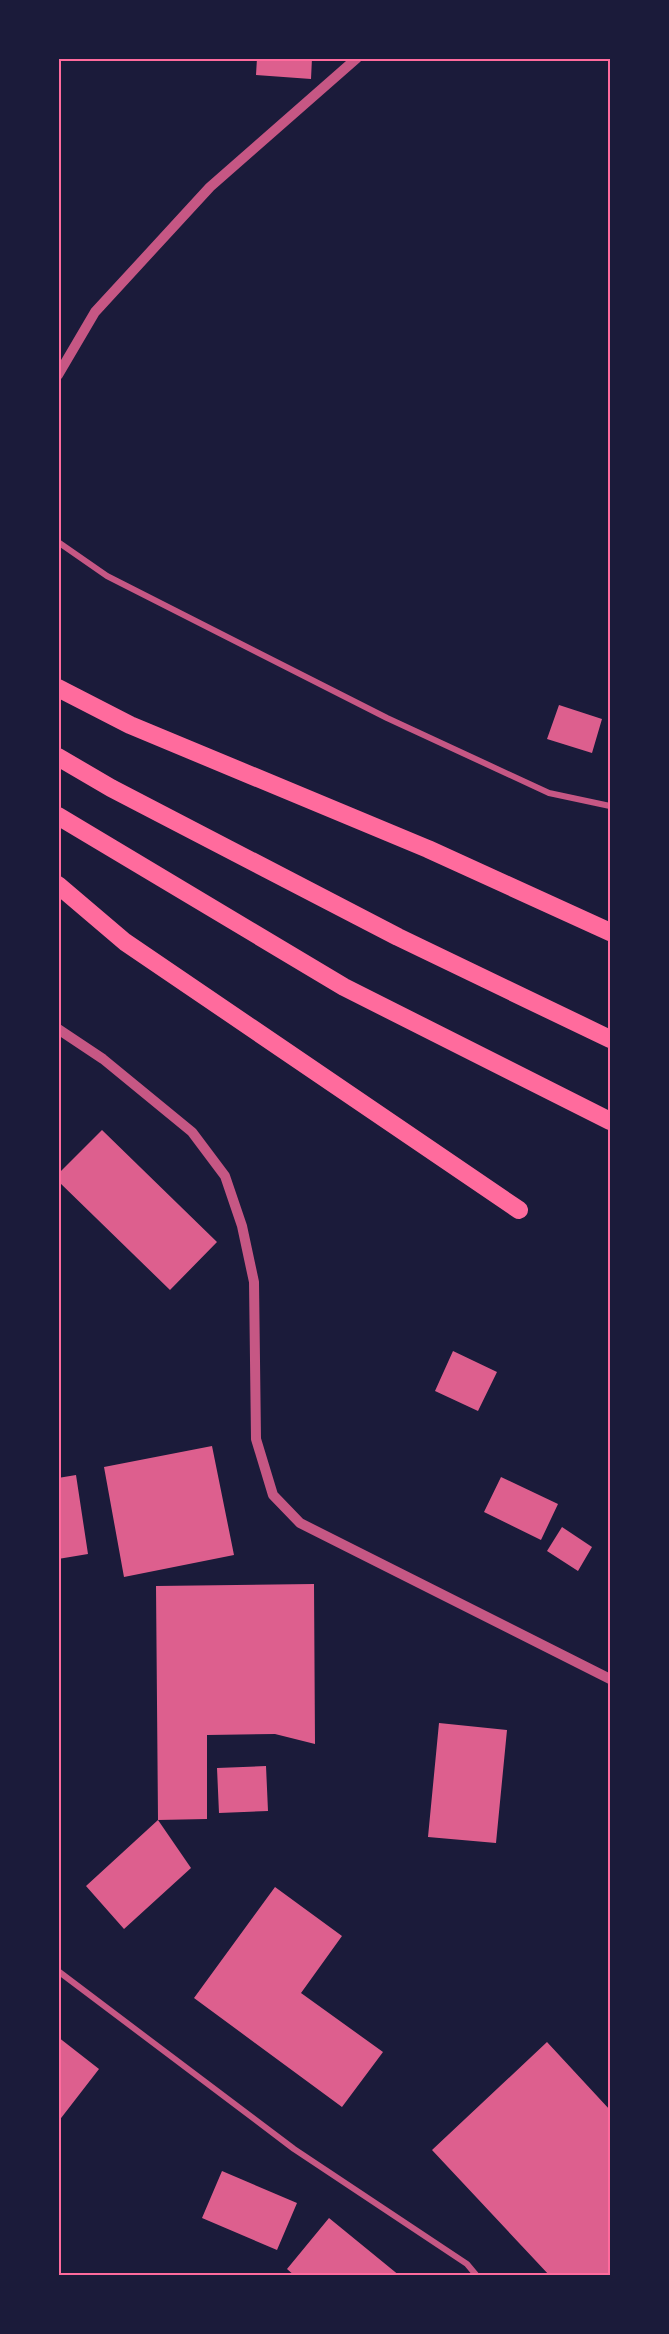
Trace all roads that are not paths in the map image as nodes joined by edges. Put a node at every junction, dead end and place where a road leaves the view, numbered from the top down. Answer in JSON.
{"nodes":[{"id":1,"x":357,"y":58,"type":"edge"},
{"id":2,"x":58,"y":375,"type":"edge"},
{"id":3,"x":58,"y":542,"type":"edge"},
{"id":4,"x":58,"y":688,"type":"edge"},
{"id":5,"x":58,"y":757,"type":"edge"},
{"id":6,"x":610,"y":806,"type":"edge"},
{"id":7,"x":58,"y":816,"type":"edge"},
{"id":8,"x":58,"y":885,"type":"edge"},
{"id":9,"x":610,"y":932,"type":"edge"},
{"id":10,"x":58,"y":1029,"type":"edge"},
{"id":11,"x":610,"y":1039,"type":"edge"},
{"id":12,"x":610,"y":1121,"type":"edge"},
{"id":13,"x":519,"y":1210,"type":"dead end"},
{"id":14,"x":610,"y":1679,"type":"edge"},
{"id":15,"x":58,"y":1971,"type":"edge"},
{"id":16,"x":477,"y":2276,"type":"edge"}],
"edges":[{"from":1,"to":2,"type":"street"},
{"from":3,"to":6,"type":"street"},
{"from":4,"to":9,"type":"highway"},
{"from":5,"to":11,"type":"highway"},
{"from":7,"to":12,"type":"highway"},
{"from":8,"to":13,"type":"highway"},
{"from":10,"to":14,"type":"street"},
{"from":15,"to":16,"type":"street"}]}
